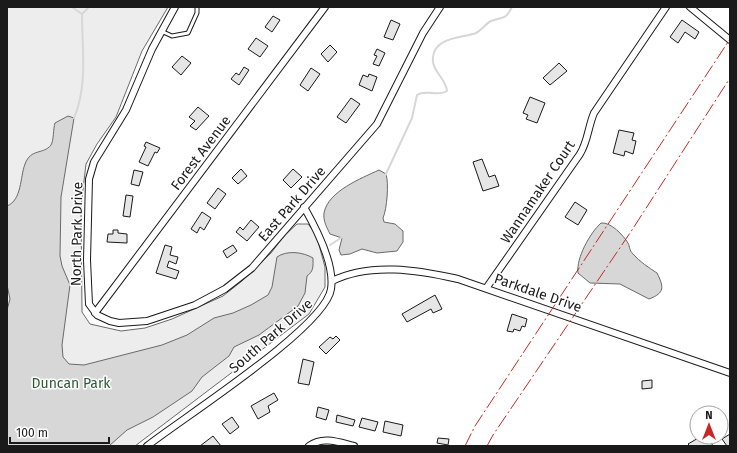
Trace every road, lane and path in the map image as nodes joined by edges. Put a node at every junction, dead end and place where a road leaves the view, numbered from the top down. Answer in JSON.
{"nodes":[{"id":1,"x":175,"y":7,"type":"edge"},
{"id":2,"x":197,"y":7,"type":"edge"},
{"id":3,"x":325,"y":7,"type":"edge"},
{"id":4,"x":440,"y":7,"type":"edge"},
{"id":5,"x":666,"y":7,"type":"edge"},
{"id":6,"x":693,"y":9,"type":"edge"},
{"id":7,"x":161,"y":31,"type":"junction"},
{"id":8,"x":730,"y":40,"type":"edge"},
{"id":9,"x":304,"y":207,"type":"junction"},
{"id":10,"x":332,"y":281,"type":"junction"},
{"id":11,"x":487,"y":287,"type":"junction"},
{"id":12,"x":95,"y":313,"type":"junction"},
{"id":13,"x":730,"y":373,"type":"edge"},
{"id":14,"x":146,"y":446,"type":"edge"},
{"id":15,"x":309,"y":446,"type":"edge"},
{"id":16,"x":354,"y":446,"type":"edge"}],
"edges":[{"from":1,"to":7,"type":"street","name":"North Park Drive"},
{"from":2,"to":7,"type":"lane"},
{"from":3,"to":12,"type":"street","name":"Forest Avenue"},
{"from":4,"to":9,"type":"street","name":"East Park Drive"},
{"from":5,"to":11,"type":"street","name":"Wannamaker Court"},
{"from":6,"to":8,"type":"street"},
{"from":7,"to":12,"type":"street","name":"North Park Drive"},
{"from":9,"to":10,"type":"street","name":"South Park Drive"},
{"from":9,"to":12,"type":"street","name":"East Park Drive"},
{"from":10,"to":11,"type":"street","name":"Parkdale Drive"},
{"from":10,"to":14,"type":"street","name":"South Park Drive"},
{"from":11,"to":13,"type":"street","name":"Parkdale Drive"},
{"from":15,"to":16,"type":"street"}]}
